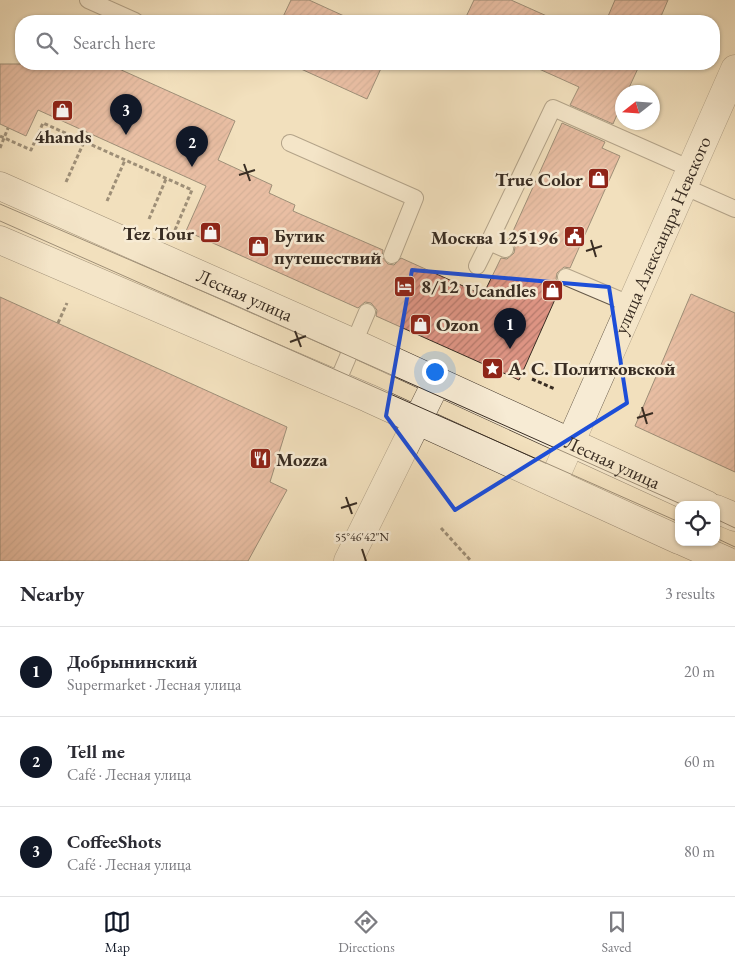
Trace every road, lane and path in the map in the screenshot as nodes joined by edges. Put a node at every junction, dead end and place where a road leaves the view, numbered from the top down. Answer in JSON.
{"nodes":[{"id":1,"x":88,"y":0,"type":"edge"},
{"id":2,"x":122,"y":15,"type":"edge"},
{"id":3,"x":735,"y":69,"type":"edge"},
{"id":4,"x":8,"y":128,"type":"dead end"},
{"id":5,"x":2,"y":136,"type":"edge"},
{"id":6,"x":84,"y":142,"type":"junction"},
{"id":7,"x":290,"y":143,"type":"dead end"},
{"id":8,"x":0,"y":148,"type":"edge"},
{"id":9,"x":125,"y":160,"type":"junction"},
{"id":10,"x":687,"y":178,"type":"junction"},
{"id":11,"x":166,"y":179,"type":"junction"},
{"id":12,"x":66,"y":184,"type":"dead end"},
{"id":13,"x":0,"y":186,"type":"edge"},
{"id":14,"x":107,"y":202,"type":"dead end"},
{"id":15,"x":735,"y":208,"type":"edge"},
{"id":16,"x":148,"y":221,"type":"dead end"},
{"id":17,"x":174,"y":232,"type":"dead end"},
{"id":18,"x":0,"y":240,"type":"edge"},
{"id":19,"x":489,"y":242,"type":"junction"},
{"id":20,"x":505,"y":249,"type":"dead end"},
{"id":21,"x":392,"y":255,"type":"dead end"},
{"id":22,"x":477,"y":266,"type":"dead end"},
{"id":23,"x":566,"y":277,"type":"dead end"},
{"id":24,"x":70,"y":295,"type":"dead end"},
{"id":25,"x":632,"y":305,"type":"junction"},
{"id":26,"x":368,"y":312,"type":"dead end"},
{"id":27,"x":58,"y":323,"type":"dead end"},
{"id":28,"x":354,"y":343,"type":"junction"},
{"id":29,"x":532,"y":379,"type":"dead end"},
{"id":30,"x":437,"y":381,"type":"junction"},
{"id":31,"x":336,"y":385,"type":"junction"},
{"id":32,"x":555,"y":389,"type":"dead end"},
{"id":33,"x":418,"y":421,"type":"junction"},
{"id":34,"x":571,"y":442,"type":"junction"},
{"id":35,"x":553,"y":482,"type":"junction"},
{"id":36,"x":698,"y":501,"type":"edge"},
{"id":37,"x":720,"y":511,"type":"edge"},
{"id":38,"x":735,"y":517,"type":"edge"},
{"id":39,"x":441,"y":528,"type":"dead end"},
{"id":40,"x":675,"y":538,"type":"edge"},
{"id":41,"x":693,"y":546,"type":"edge"},
{"id":42,"x":348,"y":561,"type":"edge"},
{"id":43,"x":471,"y":561,"type":"edge"},
{"id":44,"x":727,"y":561,"type":"edge"}],
"edges":[{"from":1,"to":2,"type":"lane"},
{"from":3,"to":10,"type":"street","name":"улица Александра Невского"},
{"from":4,"to":5,"type":"path"},
{"from":5,"to":6,"type":"path"},
{"from":5,"to":8,"type":"path"},
{"from":6,"to":9,"type":"path"},
{"from":6,"to":12,"type":"path"},
{"from":7,"to":21,"type":"lane"},
{"from":9,"to":11,"type":"path"},
{"from":9,"to":14,"type":"path"},
{"from":10,"to":15,"type":"lane"},
{"from":10,"to":19,"type":"lane"},
{"from":10,"to":25,"type":"street","name":"улица Александра Невского"},
{"from":11,"to":16,"type":"path"},
{"from":11,"to":17,"type":"path"},
{"from":13,"to":28,"type":"street","name":"Лесная улица"},
{"from":18,"to":31,"type":"street"},
{"from":19,"to":20,"type":"lane"},
{"from":19,"to":22,"type":"lane"},
{"from":23,"to":25,"type":"lane"},
{"from":24,"to":27,"type":"path"},
{"from":25,"to":34,"type":"street","name":"улица Александра Невского"},
{"from":26,"to":28,"type":"lane"},
{"from":28,"to":30,"type":"street","name":"Лесная улица"},
{"from":28,"to":31,"type":"lane"},
{"from":29,"to":32,"type":"path"},
{"from":30,"to":33,"type":"street"},
{"from":30,"to":34,"type":"street","name":"Лесная улица"},
{"from":31,"to":33,"type":"street"},
{"from":33,"to":35,"type":"street"},
{"from":33,"to":42,"type":"street"},
{"from":34,"to":35,"type":"street","name":"улица Александра Невского"},
{"from":34,"to":36,"type":"street","name":"Лесная улица"},
{"from":35,"to":40,"type":"street"},
{"from":37,"to":38,"type":"street"},
{"from":39,"to":43,"type":"path"},
{"from":41,"to":44,"type":"street"}]}
